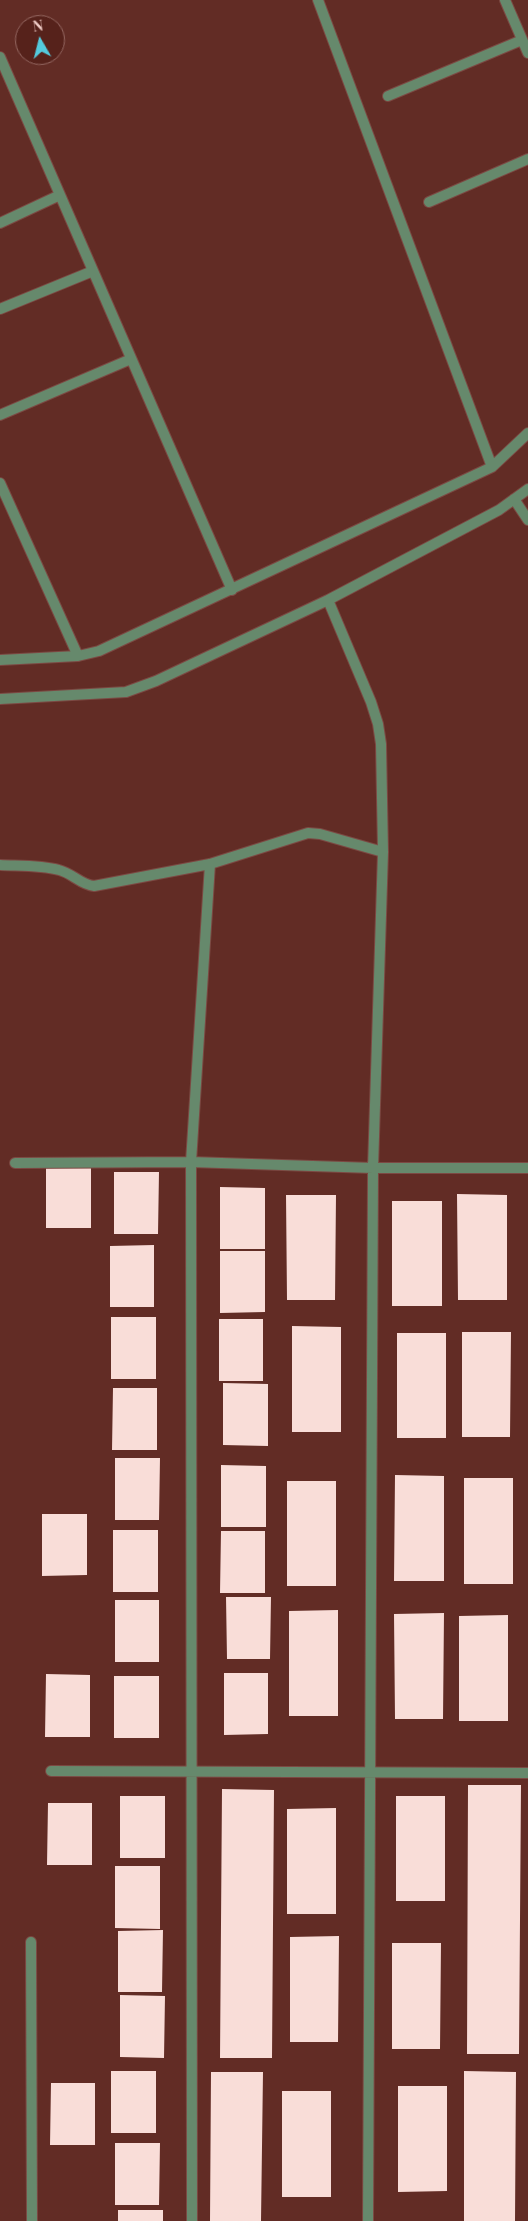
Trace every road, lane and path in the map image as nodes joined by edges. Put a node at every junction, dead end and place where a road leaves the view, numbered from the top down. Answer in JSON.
{"nodes":[{"id":1,"x":318,"y":0,"type":"edge"},
{"id":2,"x":505,"y":0,"type":"edge"},
{"id":3,"x":522,"y":40,"type":"junction"},
{"id":4,"x":528,"y":53,"type":"edge"},
{"id":5,"x":1,"y":64,"type":"edge"},
{"id":6,"x":388,"y":96,"type":"dead end"},
{"id":7,"x":528,"y":159,"type":"edge"},
{"id":8,"x":60,"y":195,"type":"junction"},
{"id":9,"x":429,"y":202,"type":"dead end"},
{"id":10,"x":0,"y":223,"type":"edge"},
{"id":11,"x":93,"y":271,"type":"junction"},
{"id":12,"x":0,"y":309,"type":"edge"},
{"id":13,"x":131,"y":358,"type":"junction"},
{"id":14,"x":0,"y":415,"type":"edge"},
{"id":15,"x":528,"y":434,"type":"edge"},
{"id":16,"x":492,"y":467,"type":"junction"},
{"id":17,"x":0,"y":483,"type":"edge"},
{"id":18,"x":528,"y":489,"type":"edge"},
{"id":19,"x":514,"y":499,"type":"junction"},
{"id":20,"x":528,"y":520,"type":"edge"},
{"id":21,"x":232,"y":590,"type":"junction"},
{"id":22,"x":328,"y":600,"type":"junction"},
{"id":23,"x":78,"y":656,"type":"junction"},
{"id":24,"x":0,"y":660,"type":"edge"},
{"id":25,"x":0,"y":700,"type":"edge"},
{"id":26,"x":383,"y":852,"type":"junction"},
{"id":27,"x":210,"y":864,"type":"junction"},
{"id":28,"x":0,"y":865,"type":"edge"},
{"id":29,"x":191,"y":1162,"type":"junction"},
{"id":30,"x":14,"y":1163,"type":"dead end"},
{"id":31,"x":373,"y":1168,"type":"junction"},
{"id":32,"x":528,"y":1168,"type":"edge"},
{"id":33,"x":51,"y":1771,"type":"dead end"},
{"id":34,"x":372,"y":1771,"type":"junction"},
{"id":35,"x":191,"y":1772,"type":"junction"},
{"id":36,"x":528,"y":1773,"type":"edge"},
{"id":37,"x":31,"y":1942,"type":"dead end"},
{"id":38,"x":32,"y":2221,"type":"edge"},
{"id":39,"x":192,"y":2221,"type":"edge"},
{"id":40,"x":368,"y":2221,"type":"edge"}],
"edges":[{"from":1,"to":16,"type":"street"},
{"from":2,"to":3,"type":"street"},
{"from":3,"to":4,"type":"street"},
{"from":3,"to":6,"type":"street"},
{"from":5,"to":8,"type":"street"},
{"from":7,"to":9,"type":"street"},
{"from":8,"to":10,"type":"street"},
{"from":8,"to":11,"type":"street"},
{"from":11,"to":12,"type":"street"},
{"from":11,"to":13,"type":"street"},
{"from":13,"to":14,"type":"street"},
{"from":13,"to":21,"type":"street"},
{"from":15,"to":16,"type":"street"},
{"from":16,"to":21,"type":"street"},
{"from":17,"to":23,"type":"street"},
{"from":18,"to":19,"type":"street"},
{"from":19,"to":20,"type":"street"},
{"from":19,"to":22,"type":"street"},
{"from":21,"to":23,"type":"street"},
{"from":22,"to":25,"type":"street"},
{"from":22,"to":26,"type":"street"},
{"from":23,"to":24,"type":"street"},
{"from":26,"to":27,"type":"street"},
{"from":26,"to":31,"type":"street"},
{"from":27,"to":28,"type":"street"},
{"from":27,"to":29,"type":"street"},
{"from":29,"to":30,"type":"street"},
{"from":29,"to":31,"type":"street"},
{"from":29,"to":35,"type":"street"},
{"from":31,"to":32,"type":"street"},
{"from":31,"to":34,"type":"street"},
{"from":33,"to":35,"type":"street"},
{"from":34,"to":35,"type":"street"},
{"from":34,"to":36,"type":"street"},
{"from":34,"to":40,"type":"street"},
{"from":35,"to":39,"type":"street"},
{"from":37,"to":38,"type":"street"}]}
